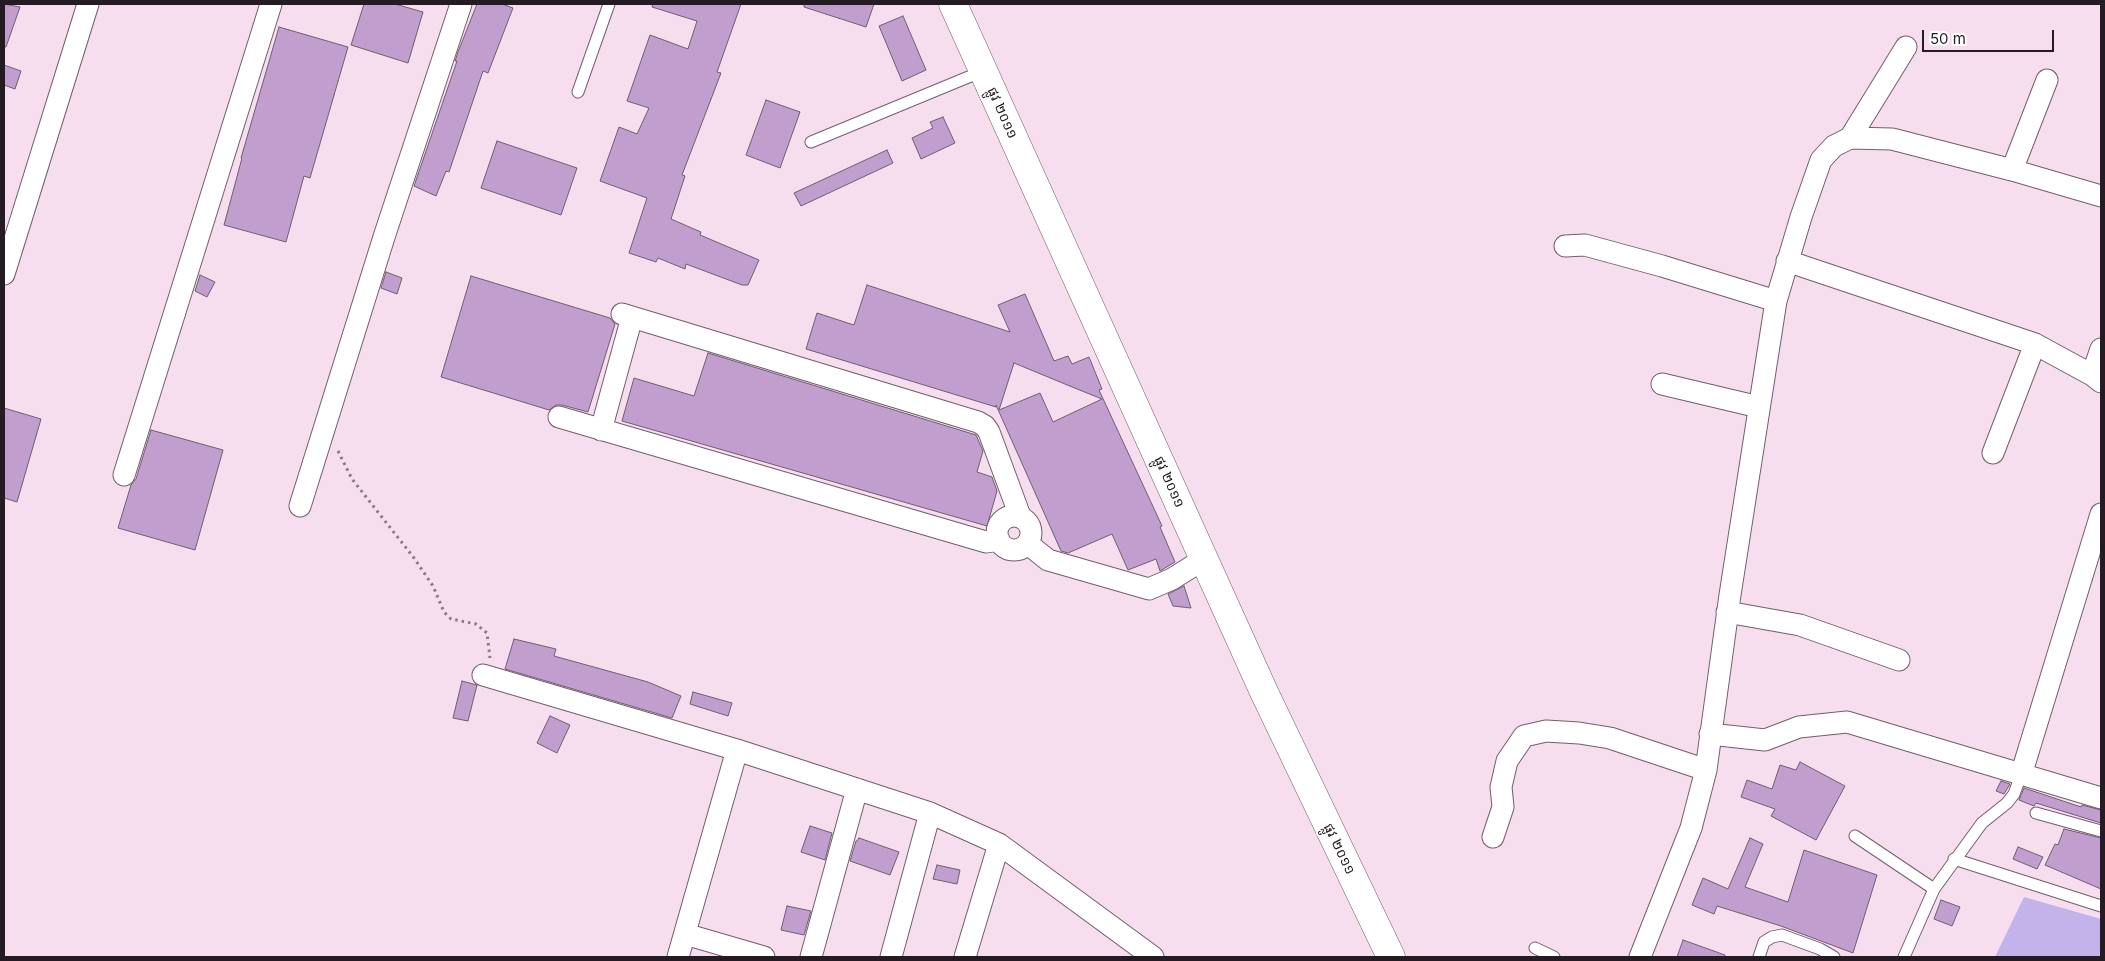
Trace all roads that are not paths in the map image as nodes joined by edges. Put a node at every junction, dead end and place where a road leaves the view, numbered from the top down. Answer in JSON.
{"nodes":[{"id":1,"x":88,"y":4,"type":"edge"},
{"id":2,"x":271,"y":4,"type":"edge"},
{"id":3,"x":461,"y":4,"type":"edge"},
{"id":4,"x":609,"y":4,"type":"edge"},
{"id":5,"x":953,"y":4,"type":"edge"},
{"id":6,"x":1906,"y":47,"type":"dead end"},
{"id":7,"x":982,"y":71,"type":"junction"},
{"id":8,"x":2047,"y":80,"type":"dead end"},
{"id":9,"x":578,"y":92,"type":"dead end"},
{"id":10,"x":1850,"y":138,"type":"junction"},
{"id":11,"x":811,"y":142,"type":"dead end"},
{"id":12,"x":2012,"y":170,"type":"junction"},
{"id":13,"x":2101,"y":196,"type":"edge"},
{"id":14,"x":1565,"y":246,"type":"dead end"},
{"id":15,"x":1787,"y":260,"type":"junction"},
{"id":16,"x":4,"y":274,"type":"edge"},
{"id":17,"x":1776,"y":301,"type":"junction"},
{"id":18,"x":2035,"y":344,"type":"junction"},
{"id":19,"x":2101,"y":349,"type":"edge"},
{"id":20,"x":2097,"y":378,"type":"edge"},
{"id":21,"x":1662,"y":384,"type":"dead end"},
{"id":22,"x":1759,"y":407,"type":"junction"},
{"id":23,"x":559,"y":418,"type":"dead end"},
{"id":24,"x":601,"y":430,"type":"junction"},
{"id":25,"x":1993,"y":453,"type":"dead end"},
{"id":26,"x":124,"y":475,"type":"dead end"},
{"id":27,"x":300,"y":506,"type":"dead end"},
{"id":28,"x":2101,"y":514,"type":"edge"},
{"id":29,"x":1020,"y":516,"type":"junction"},
{"id":30,"x":999,"y":540,"type":"junction"},
{"id":31,"x":1028,"y":544,"type":"junction"},
{"id":32,"x":1204,"y":559,"type":"junction"},
{"id":33,"x":1727,"y":612,"type":"junction"},
{"id":34,"x":1899,"y":660,"type":"dead end"},
{"id":35,"x":486,"y":676,"type":"road end"},
{"id":36,"x":1710,"y":734,"type":"junction"},
{"id":37,"x":736,"y":750,"type":"junction"},
{"id":38,"x":1706,"y":770,"type":"junction"},
{"id":39,"x":2021,"y":775,"type":"junction"},
{"id":40,"x":857,"y":789,"type":"junction"},
{"id":41,"x":2101,"y":798,"type":"edge"},
{"id":42,"x":2036,"y":812,"type":"dead end"},
{"id":43,"x":930,"y":813,"type":"junction"},
{"id":44,"x":2101,"y":831,"type":"edge"},
{"id":45,"x":1855,"y":836,"type":"dead end"},
{"id":46,"x":1492,"y":837,"type":"dead end"},
{"id":47,"x":999,"y":844,"type":"junction"},
{"id":48,"x":1954,"y":859,"type":"junction"},
{"id":49,"x":1934,"y":889,"type":"junction"},
{"id":50,"x":2101,"y":906,"type":"edge"},
{"id":51,"x":684,"y":934,"type":"junction"},
{"id":52,"x":1535,"y":948,"type":"dead end"},
{"id":53,"x":678,"y":957,"type":"edge"},
{"id":54,"x":764,"y":957,"type":"edge"},
{"id":55,"x":811,"y":957,"type":"edge"},
{"id":56,"x":891,"y":957,"type":"edge"},
{"id":57,"x":965,"y":957,"type":"edge"},
{"id":58,"x":1153,"y":957,"type":"edge"},
{"id":59,"x":1391,"y":957,"type":"edge"},
{"id":60,"x":1554,"y":957,"type":"edge"},
{"id":61,"x":1640,"y":957,"type":"edge"},
{"id":62,"x":1759,"y":957,"type":"edge"},
{"id":63,"x":1834,"y":957,"type":"edge"},
{"id":64,"x":1904,"y":957,"type":"edge"}],
"edges":[{"from":1,"to":16,"type":"street"},
{"from":2,"to":26,"type":"street"},
{"from":3,"to":27,"type":"street"},
{"from":4,"to":9,"type":"lane"},
{"from":5,"to":7,"type":"main road","name":"ផ្លូវ ២០១១"},
{"from":6,"to":10,"type":"street"},
{"from":7,"to":11,"type":"lane"},
{"from":7,"to":32,"type":"main road","name":"ផ្លូវ ២០១១"},
{"from":8,"to":12,"type":"street"},
{"from":10,"to":12,"type":"street"},
{"from":10,"to":15,"type":"street"},
{"from":12,"to":13,"type":"street"},
{"from":14,"to":17,"type":"street"},
{"from":15,"to":17,"type":"street"},
{"from":15,"to":18,"type":"street"},
{"from":17,"to":22,"type":"street"},
{"from":18,"to":20,"type":"street"},
{"from":18,"to":25,"type":"street"},
{"from":19,"to":20,"type":"street"},
{"from":21,"to":22,"type":"street"},
{"from":22,"to":33,"type":"street"},
{"from":23,"to":24,"type":"street"},
{"from":24,"to":29,"type":"street"},
{"from":24,"to":30,"type":"street"},
{"from":28,"to":39,"type":"street"},
{"from":29,"to":30,"type":"street"},
{"from":29,"to":31,"type":"street"},
{"from":30,"to":31,"type":"street"},
{"from":31,"to":32,"type":"street"},
{"from":32,"to":59,"type":"main road","name":"ផ្លូវ ២០១១"},
{"from":33,"to":34,"type":"street"},
{"from":33,"to":36,"type":"street"},
{"from":35,"to":37,"type":"street"},
{"from":36,"to":38,"type":"street"},
{"from":36,"to":39,"type":"street"},
{"from":37,"to":40,"type":"street"},
{"from":37,"to":51,"type":"street"},
{"from":38,"to":46,"type":"street"},
{"from":38,"to":61,"type":"street"},
{"from":39,"to":41,"type":"street"},
{"from":39,"to":48,"type":"lane"},
{"from":40,"to":43,"type":"street"},
{"from":40,"to":55,"type":"street"},
{"from":42,"to":44,"type":"lane"},
{"from":43,"to":47,"type":"street"},
{"from":43,"to":56,"type":"street"},
{"from":45,"to":49,"type":"lane"},
{"from":47,"to":57,"type":"street"},
{"from":47,"to":58,"type":"street"},
{"from":48,"to":49,"type":"lane"},
{"from":48,"to":50,"type":"lane"},
{"from":49,"to":64,"type":"lane"},
{"from":51,"to":53,"type":"street"},
{"from":51,"to":54,"type":"street"},
{"from":52,"to":60,"type":"lane"},
{"from":62,"to":63,"type":"lane"}]}
